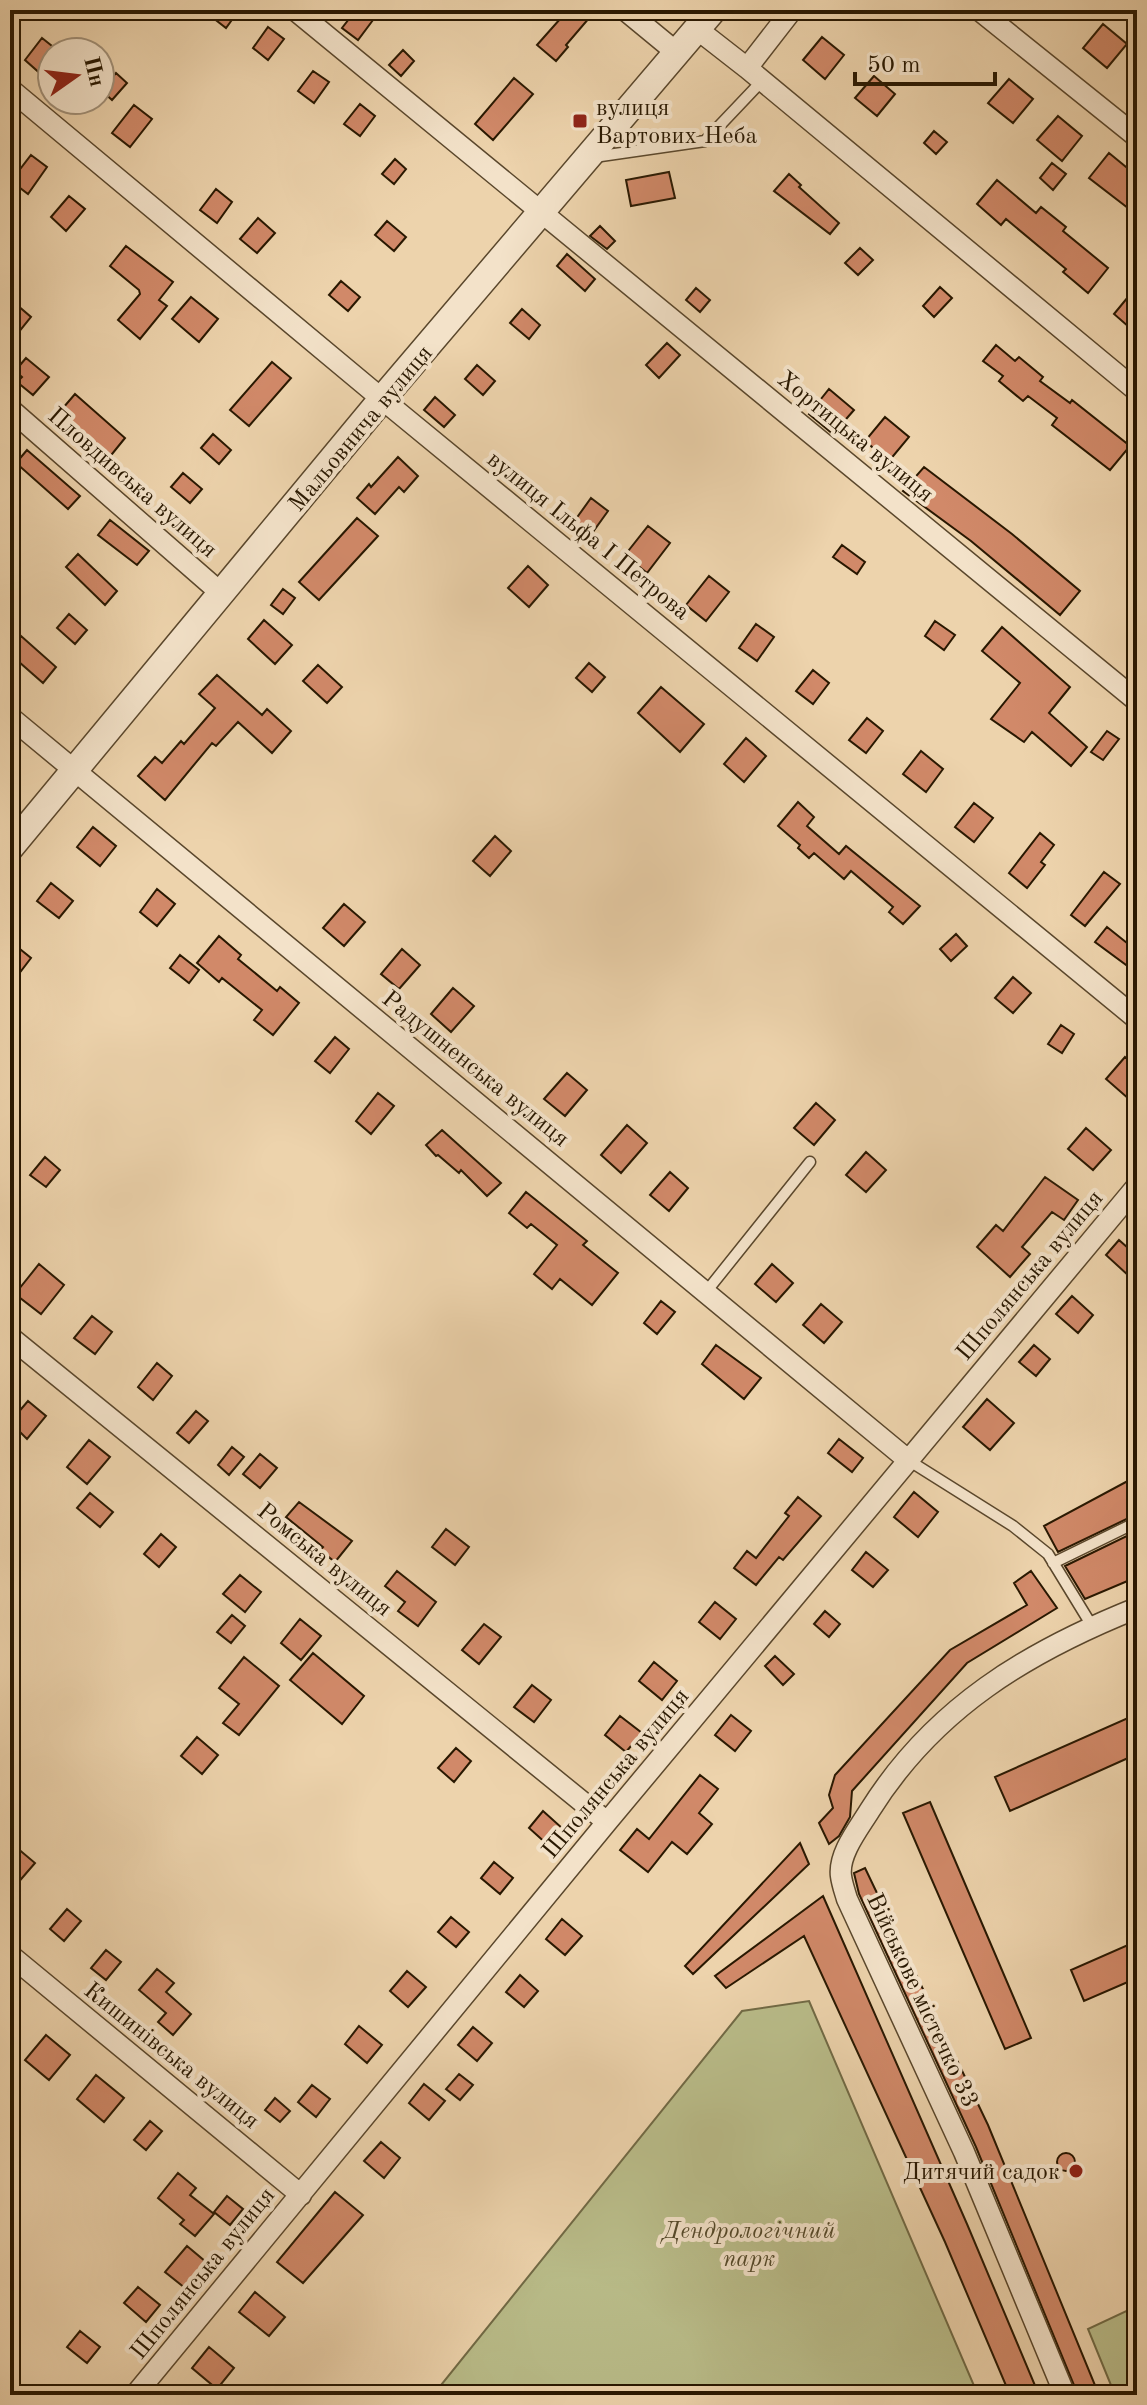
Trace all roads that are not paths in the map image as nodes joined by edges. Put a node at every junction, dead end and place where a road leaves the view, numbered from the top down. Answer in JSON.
{"nodes":[{"id":1,"x":295,"y":10,"type":"edge"},
{"id":2,"x":625,"y":10,"type":"edge"},
{"id":3,"x":792,"y":10,"type":"edge"},
{"id":4,"x":979,"y":10,"type":"edge"},
{"id":5,"x":707,"y":17,"type":"edge"},
{"id":6,"x":676,"y":52,"type":"junction"},
{"id":7,"x":754,"y":75,"type":"junction"},
{"id":8,"x":10,"y":89,"type":"edge"},
{"id":9,"x":1137,"y":137,"type":"edge"},
{"id":10,"x":584,"y":159,"type":"junction"},
{"id":11,"x":542,"y":211,"type":"junction"},
{"id":12,"x":1137,"y":391,"type":"edge"},
{"id":13,"x":382,"y":399,"type":"junction"},
{"id":14,"x":10,"y":409,"type":"edge"},
{"id":15,"x":222,"y":594,"type":"junction"},
{"id":16,"x":1137,"y":701,"type":"edge"},
{"id":17,"x":10,"y":717,"type":"edge"},
{"id":18,"x":74,"y":771,"type":"junction"},
{"id":19,"x":10,"y":848,"type":"edge"},
{"id":20,"x":1137,"y":1019,"type":"edge"},
{"id":21,"x":810,"y":1162,"type":"dead end"},
{"id":22,"x":1137,"y":1186,"type":"edge"},
{"id":23,"x":706,"y":1292,"type":"junction"},
{"id":24,"x":10,"y":1337,"type":"edge"},
{"id":25,"x":908,"y":1460,"type":"junction"},
{"id":26,"x":1137,"y":1522,"type":"edge"},
{"id":27,"x":1053,"y":1563,"type":"junction"},
{"id":28,"x":1137,"y":1608,"type":"edge"},
{"id":29,"x":1092,"y":1626,"type":"junction"},
{"id":30,"x":607,"y":1822,"type":"junction"},
{"id":31,"x":10,"y":1955,"type":"edge"},
{"id":32,"x":301,"y":2195,"type":"junction"},
{"id":33,"x":135,"y":2395,"type":"edge"},
{"id":34,"x":1065,"y":2395,"type":"edge"}],
"edges":[{"from":1,"to":11,"type":"street","name":"Хортицька вулиця"},
{"from":2,"to":6,"type":"street"},
{"from":3,"to":7,"type":"street"},
{"from":4,"to":9,"type":"street"},
{"from":5,"to":6,"type":"street","name":"Мальовнича вулиця"},
{"from":5,"to":7,"type":"street"},
{"from":6,"to":10,"type":"street","name":"Мальовнича вулиця"},
{"from":7,"to":10,"type":"lane"},
{"from":7,"to":12,"type":"street"},
{"from":8,"to":13,"type":"street","name":"вулиця Ільфа І Петрова"},
{"from":10,"to":11,"type":"street","name":"Мальовнича вулиця"},
{"from":11,"to":13,"type":"street","name":"Мальовнича вулиця"},
{"from":11,"to":16,"type":"street","name":"Хортицька вулиця"},
{"from":13,"to":15,"type":"street","name":"Мальовнича вулиця"},
{"from":13,"to":20,"type":"street","name":"вулиця Ільфа І Петрова"},
{"from":14,"to":15,"type":"street","name":"Пловдивська вулиця"},
{"from":15,"to":18,"type":"street","name":"Мальовнича вулиця"},
{"from":17,"to":18,"type":"street","name":"Радушненська вулиця"},
{"from":18,"to":19,"type":"street","name":"Мальовнича вулиця"},
{"from":18,"to":23,"type":"street","name":"Радушненська вулиця"},
{"from":21,"to":23,"type":"lane"},
{"from":22,"to":25,"type":"street","name":"Шполянська вулиця"},
{"from":23,"to":25,"type":"street","name":"Радушненська вулиця"},
{"from":24,"to":30,"type":"street","name":"Ромська вулиця"},
{"from":25,"to":27,"type":"lane"},
{"from":25,"to":30,"type":"street","name":"Шполянська вулиця"},
{"from":26,"to":27,"type":"lane"},
{"from":27,"to":29,"type":"lane"},
{"from":28,"to":29,"type":"street","name":"Військове містечко 33"},
{"from":29,"to":34,"type":"street","name":"Військове містечко 33"},
{"from":30,"to":32,"type":"street","name":"Шполянська вулиця"},
{"from":31,"to":32,"type":"street","name":"Кишинівська вулиця"},
{"from":32,"to":33,"type":"street","name":"Шполянська вулиця"}]}
